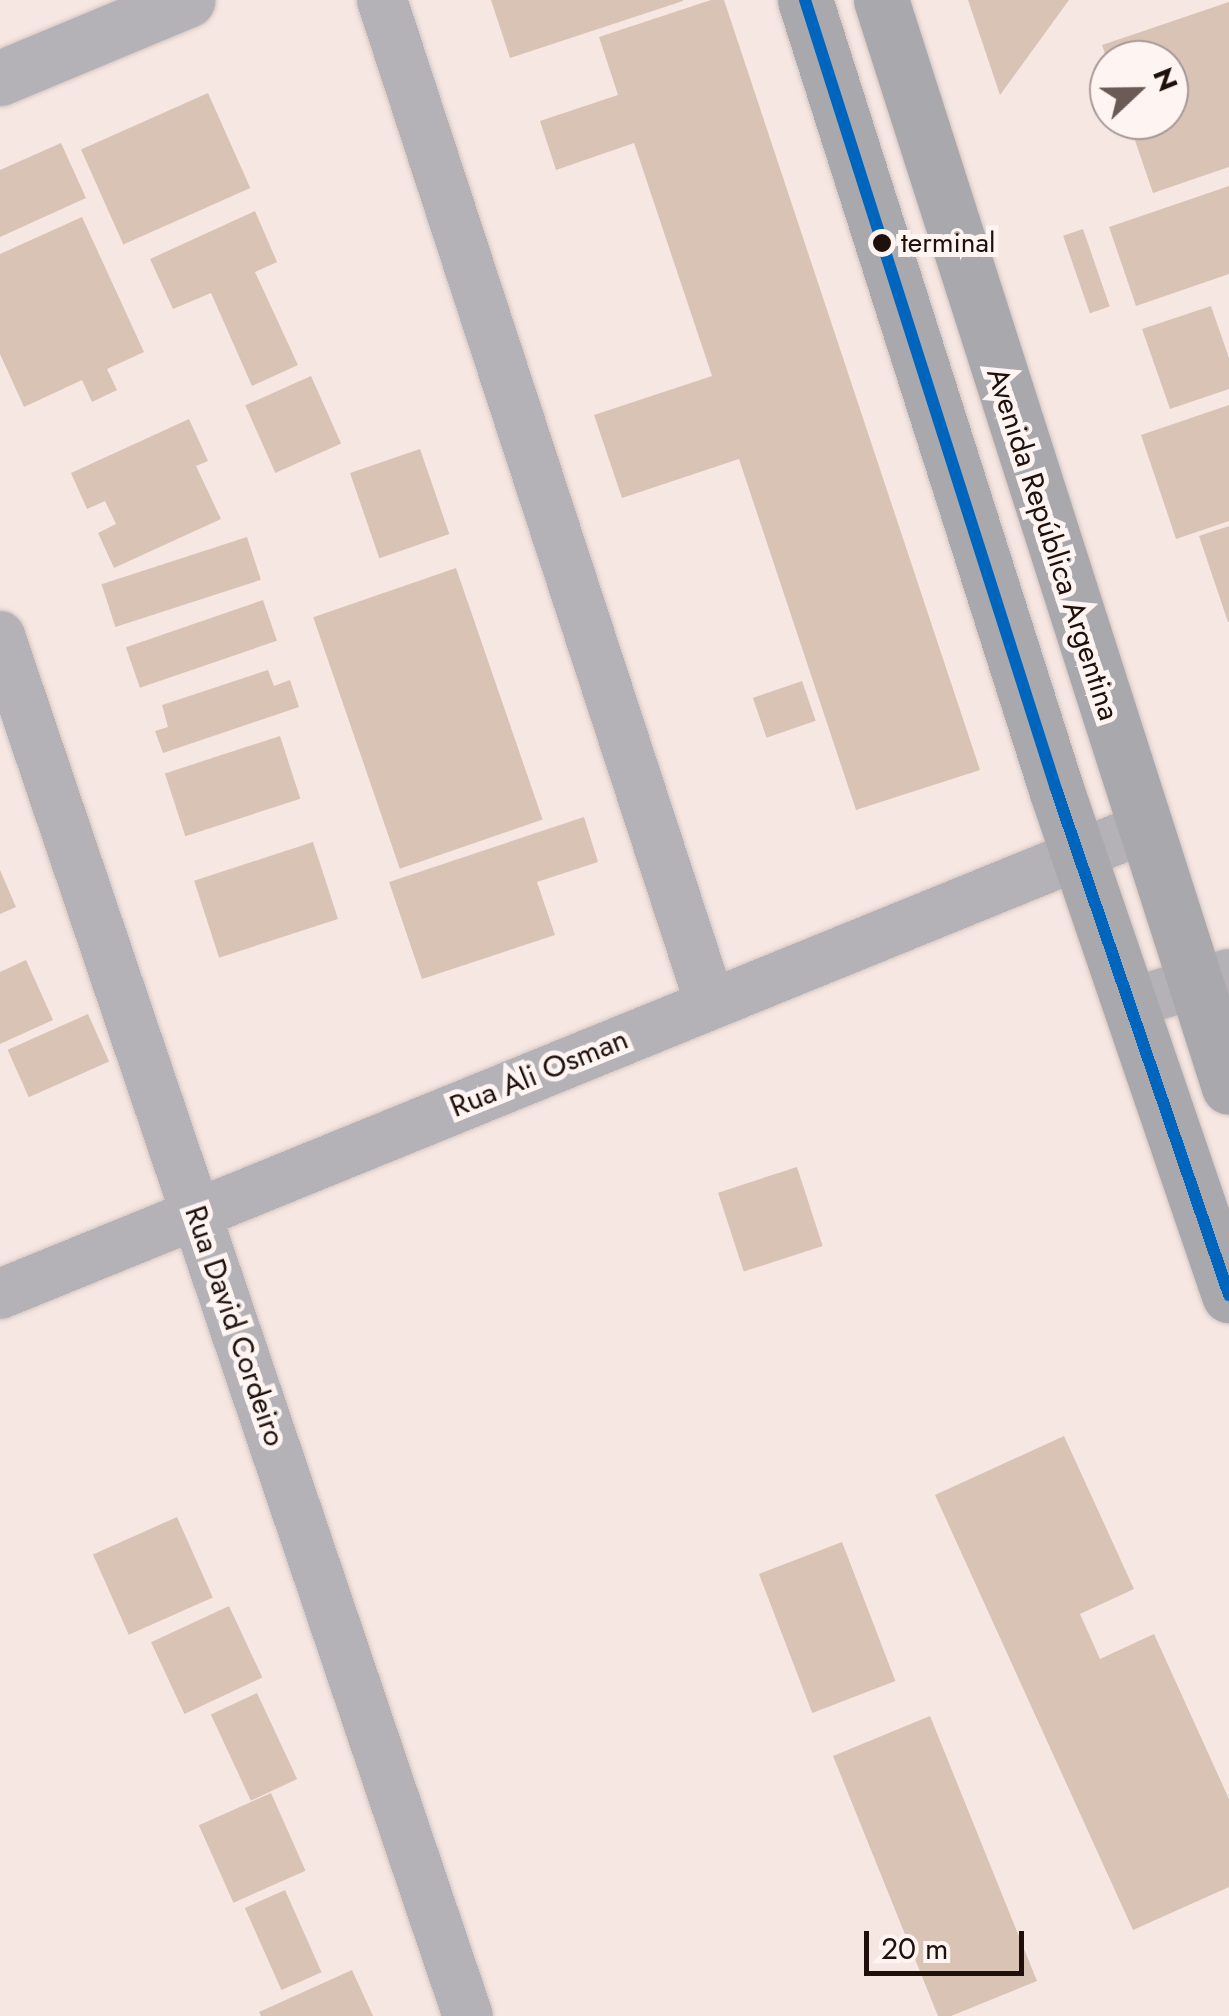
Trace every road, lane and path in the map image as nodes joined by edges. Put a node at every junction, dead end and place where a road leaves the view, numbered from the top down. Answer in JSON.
{"nodes":[{"id":1,"x":188,"y":0,"type":"edge"},
{"id":2,"x":382,"y":0,"type":"edge"},
{"id":3,"x":805,"y":0,"type":"edge"},
{"id":4,"x":881,"y":0,"type":"edge"},
{"id":5,"x":0,"y":78,"type":"edge"},
{"id":6,"x":0,"y":636,"type":"edge"},
{"id":7,"x":1145,"y":828,"type":"junction"},
{"id":8,"x":1078,"y":853,"type":"junction"},
{"id":9,"x":1212,"y":980,"type":"edge"},
{"id":10,"x":710,"y":1003,"type":"junction"},
{"id":11,"x":1130,"y":1003,"type":"junction"},
{"id":12,"x":1229,"y":1087,"type":"edge"},
{"id":13,"x":197,"y":1212,"type":"junction"},
{"id":14,"x":0,"y":1294,"type":"edge"},
{"id":15,"x":1229,"y":1295,"type":"edge"},
{"id":16,"x":468,"y":2016,"type":"edge"}],
"edges":[{"from":1,"to":5,"type":"street"},
{"from":2,"to":10,"type":"street"},
{"from":3,"to":8,"type":"main road"},
{"from":4,"to":7,"type":"main road","name":"Avenida República Argentina"},
{"from":6,"to":13,"type":"street","name":"Rua David Cordeiro"},
{"from":7,"to":8,"type":"street","name":"Rua Ali Osman"},
{"from":7,"to":9,"type":"main road","name":"Avenida República Argentina"},
{"from":8,"to":10,"type":"street","name":"Rua Ali Osman"},
{"from":8,"to":11,"type":"main road"},
{"from":9,"to":11,"type":"street"},
{"from":9,"to":12,"type":"main road","name":"Avenida República Argentina"},
{"from":10,"to":13,"type":"street","name":"Rua Ali Osman"},
{"from":11,"to":15,"type":"main road"},
{"from":13,"to":14,"type":"street","name":"Rua Ali Osman"},
{"from":13,"to":16,"type":"street","name":"Rua David Cordeiro"}]}
